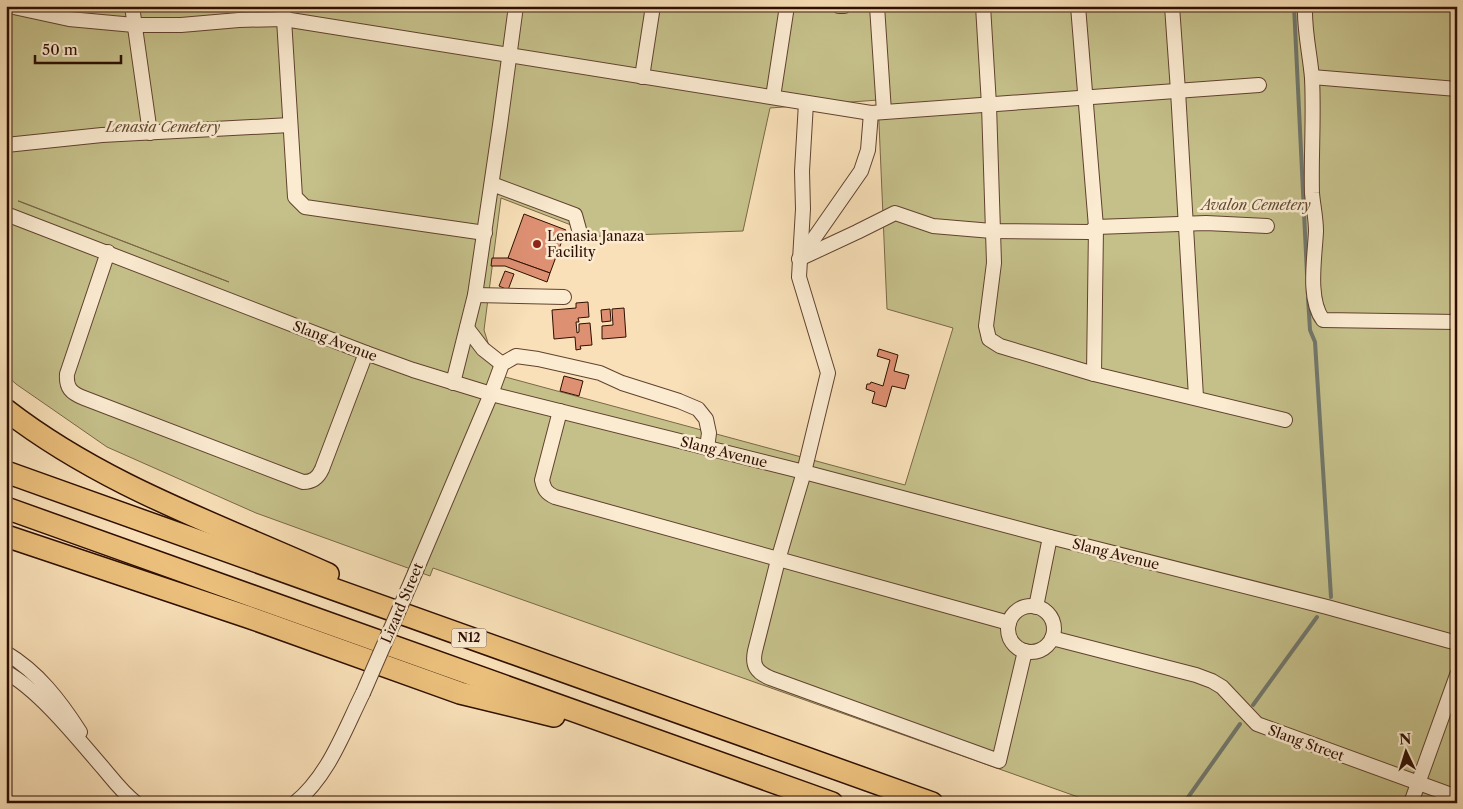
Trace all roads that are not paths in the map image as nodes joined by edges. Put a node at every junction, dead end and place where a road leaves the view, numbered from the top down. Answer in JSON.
{"nodes":[{"id":1,"x":9,"y":6,"type":"edge"},
{"id":2,"x":132,"y":6,"type":"edge"},
{"id":3,"x":516,"y":6,"type":"edge"},
{"id":4,"x":654,"y":6,"type":"edge"},
{"id":5,"x":787,"y":6,"type":"edge"},
{"id":6,"x":838,"y":6,"type":"edge"},
{"id":7,"x":844,"y":6,"type":"edge"},
{"id":8,"x":877,"y":6,"type":"edge"},
{"id":9,"x":984,"y":6,"type":"edge"},
{"id":10,"x":1078,"y":6,"type":"edge"},
{"id":11,"x":1172,"y":6,"type":"edge"},
{"id":12,"x":1305,"y":6,"type":"edge"},
{"id":13,"x":284,"y":13,"type":"edge"},
{"id":14,"x":134,"y":25,"type":"junction"},
{"id":15,"x":509,"y":56,"type":"junction"},
{"id":16,"x":642,"y":77,"type":"junction"},
{"id":17,"x":1312,"y":77,"type":"junction"},
{"id":18,"x":1258,"y":85,"type":"dead end"},
{"id":19,"x":1457,"y":89,"type":"edge"},
{"id":20,"x":1178,"y":91,"type":"junction"},
{"id":21,"x":773,"y":97,"type":"junction"},
{"id":22,"x":1086,"y":98,"type":"junction"},
{"id":23,"x":806,"y":103,"type":"junction"},
{"id":24,"x":989,"y":105,"type":"junction"},
{"id":25,"x":878,"y":113,"type":"junction"},
{"id":26,"x":290,"y":125,"type":"junction"},
{"id":27,"x":150,"y":132,"type":"junction"},
{"id":28,"x":6,"y":145,"type":"edge"},
{"id":29,"x":492,"y":184,"type":"junction"},
{"id":30,"x":6,"y":214,"type":"edge"},
{"id":31,"x":1186,"y":224,"type":"junction"},
{"id":32,"x":1266,"y":226,"type":"dead end"},
{"id":33,"x":1096,"y":227,"type":"junction"},
{"id":34,"x":992,"y":231,"type":"junction"},
{"id":35,"x":485,"y":233,"type":"junction"},
{"id":36,"x":580,"y":233,"type":"dead end"},
{"id":37,"x":108,"y":252,"type":"junction"},
{"id":38,"x":799,"y":258,"type":"junction"},
{"id":39,"x":475,"y":295,"type":"junction"},
{"id":40,"x":564,"y":296,"type":"dead end"},
{"id":41,"x":1457,"y":322,"type":"edge"},
{"id":42,"x":468,"y":328,"type":"junction"},
{"id":43,"x":366,"y":353,"type":"junction"},
{"id":44,"x":502,"y":364,"type":"junction"},
{"id":45,"x":1094,"y":374,"type":"junction"},
{"id":46,"x":453,"y":382,"type":"junction"},
{"id":47,"x":491,"y":394,"type":"junction"},
{"id":48,"x":1196,"y":397,"type":"junction"},
{"id":49,"x":6,"y":410,"type":"edge"},
{"id":50,"x":560,"y":410,"type":"junction"},
{"id":51,"x":1285,"y":420,"type":"dead end"},
{"id":52,"x":707,"y":448,"type":"junction"},
{"id":53,"x":6,"y":472,"type":"edge"},
{"id":54,"x":804,"y":472,"type":"junction"},
{"id":55,"x":6,"y":508,"type":"edge"},
{"id":56,"x":6,"y":536,"type":"edge"},
{"id":57,"x":1050,"y":537,"type":"junction"},
{"id":58,"x":778,"y":560,"type":"junction"},
{"id":59,"x":1036,"y":607,"type":"junction"},
{"id":60,"x":1008,"y":624,"type":"junction"},
{"id":61,"x":1052,"y":638,"type":"junction"},
{"id":62,"x":473,"y":639,"type":"junction"},
{"id":63,"x":1457,"y":643,"type":"edge"},
{"id":64,"x":1025,"y":651,"type":"junction"},
{"id":65,"x":6,"y":653,"type":"edge"},
{"id":66,"x":6,"y":672,"type":"edge"},
{"id":67,"x":1457,"y":675,"type":"edge"},
{"id":68,"x":675,"y":747,"type":"junction"},
{"id":69,"x":106,"y":771,"type":"junction"},
{"id":70,"x":1418,"y":784,"type":"junction"},
{"id":71,"x":1457,"y":797,"type":"edge"},
{"id":72,"x":136,"y":803,"type":"edge"},
{"id":73,"x":295,"y":803,"type":"edge"},
{"id":74,"x":832,"y":803,"type":"edge"},
{"id":75,"x":932,"y":803,"type":"edge"},
{"id":76,"x":1412,"y":803,"type":"edge"}],
"edges":[{"from":1,"to":14,"type":"lane"},
{"from":2,"to":14,"type":"lane"},
{"from":3,"to":15,"type":"lane"},
{"from":4,"to":16,"type":"lane"},
{"from":5,"to":21,"type":"lane"},
{"from":6,"to":7,"type":"lane"},
{"from":8,"to":25,"type":"lane"},
{"from":9,"to":24,"type":"lane"},
{"from":10,"to":22,"type":"lane"},
{"from":11,"to":20,"type":"lane"},
{"from":12,"to":17,"type":"lane"},
{"from":13,"to":14,"type":"lane"},
{"from":13,"to":15,"type":"lane"},
{"from":13,"to":26,"type":"lane"},
{"from":14,"to":27,"type":"lane"},
{"from":15,"to":16,"type":"lane"},
{"from":15,"to":29,"type":"lane"},
{"from":16,"to":21,"type":"lane"},
{"from":17,"to":19,"type":"lane"},
{"from":17,"to":41,"type":"lane"},
{"from":18,"to":20,"type":"lane"},
{"from":20,"to":22,"type":"lane"},
{"from":20,"to":31,"type":"lane"},
{"from":21,"to":23,"type":"lane"},
{"from":22,"to":24,"type":"lane"},
{"from":22,"to":33,"type":"lane"},
{"from":23,"to":25,"type":"lane"},
{"from":23,"to":38,"type":"lane"},
{"from":24,"to":25,"type":"lane"},
{"from":24,"to":34,"type":"lane"},
{"from":25,"to":38,"type":"lane"},
{"from":26,"to":27,"type":"lane"},
{"from":26,"to":35,"type":"lane"},
{"from":27,"to":28,"type":"lane"},
{"from":29,"to":35,"type":"lane"},
{"from":29,"to":36,"type":"lane"},
{"from":30,"to":37,"type":"lane","name":"Slang Avenue"},
{"from":31,"to":32,"type":"lane"},
{"from":31,"to":33,"type":"lane"},
{"from":31,"to":48,"type":"lane"},
{"from":33,"to":34,"type":"lane"},
{"from":33,"to":45,"type":"lane"},
{"from":34,"to":38,"type":"lane"},
{"from":34,"to":45,"type":"lane"},
{"from":35,"to":39,"type":"lane"},
{"from":37,"to":43,"type":"lane","name":"Slang Avenue"},
{"from":37,"to":43,"type":"lane"},
{"from":38,"to":54,"type":"lane"},
{"from":39,"to":40,"type":"lane"},
{"from":39,"to":42,"type":"lane"},
{"from":42,"to":44,"type":"lane"},
{"from":42,"to":46,"type":"lane"},
{"from":43,"to":46,"type":"lane","name":"Slang Avenue"},
{"from":44,"to":47,"type":"lane","name":"Lizard Street"},
{"from":44,"to":52,"type":"lane"},
{"from":45,"to":48,"type":"lane"},
{"from":46,"to":47,"type":"lane","name":"Slang Avenue"},
{"from":47,"to":50,"type":"lane","name":"Slang Avenue"},
{"from":47,"to":73,"type":"lane","name":"Lizard Street","bridge":true},
{"from":48,"to":51,"type":"lane"},
{"from":49,"to":62,"type":"highway"},
{"from":50,"to":52,"type":"lane","name":"Slang Avenue"},
{"from":50,"to":58,"type":"lane"},
{"from":52,"to":54,"type":"lane","name":"Slang Avenue"},
{"from":53,"to":62,"type":"highway","number":"N12"},
{"from":54,"to":57,"type":"lane","name":"Slang Avenue"},
{"from":54,"to":58,"type":"lane"},
{"from":55,"to":68,"type":"highway","number":"N12"},
{"from":56,"to":68,"type":"highway"},
{"from":57,"to":59,"type":"lane"},
{"from":57,"to":63,"type":"lane","name":"Slang Avenue"},
{"from":58,"to":60,"type":"lane"},
{"from":58,"to":64,"type":"lane"},
{"from":59,"to":60,"type":"lane"},
{"from":59,"to":61,"type":"lane"},
{"from":60,"to":64,"type":"lane"},
{"from":61,"to":64,"type":"lane"},
{"from":61,"to":70,"type":"lane","name":"Slang Street"},
{"from":62,"to":75,"type":"highway","number":"N12"},
{"from":65,"to":69,"type":"lane"},
{"from":66,"to":69,"type":"lane"},
{"from":67,"to":70,"type":"lane"},
{"from":68,"to":74,"type":"highway","number":"N12"},
{"from":69,"to":72,"type":"lane"},
{"from":70,"to":71,"type":"lane","name":"Slang Street"},
{"from":70,"to":76,"type":"lane"}]}
